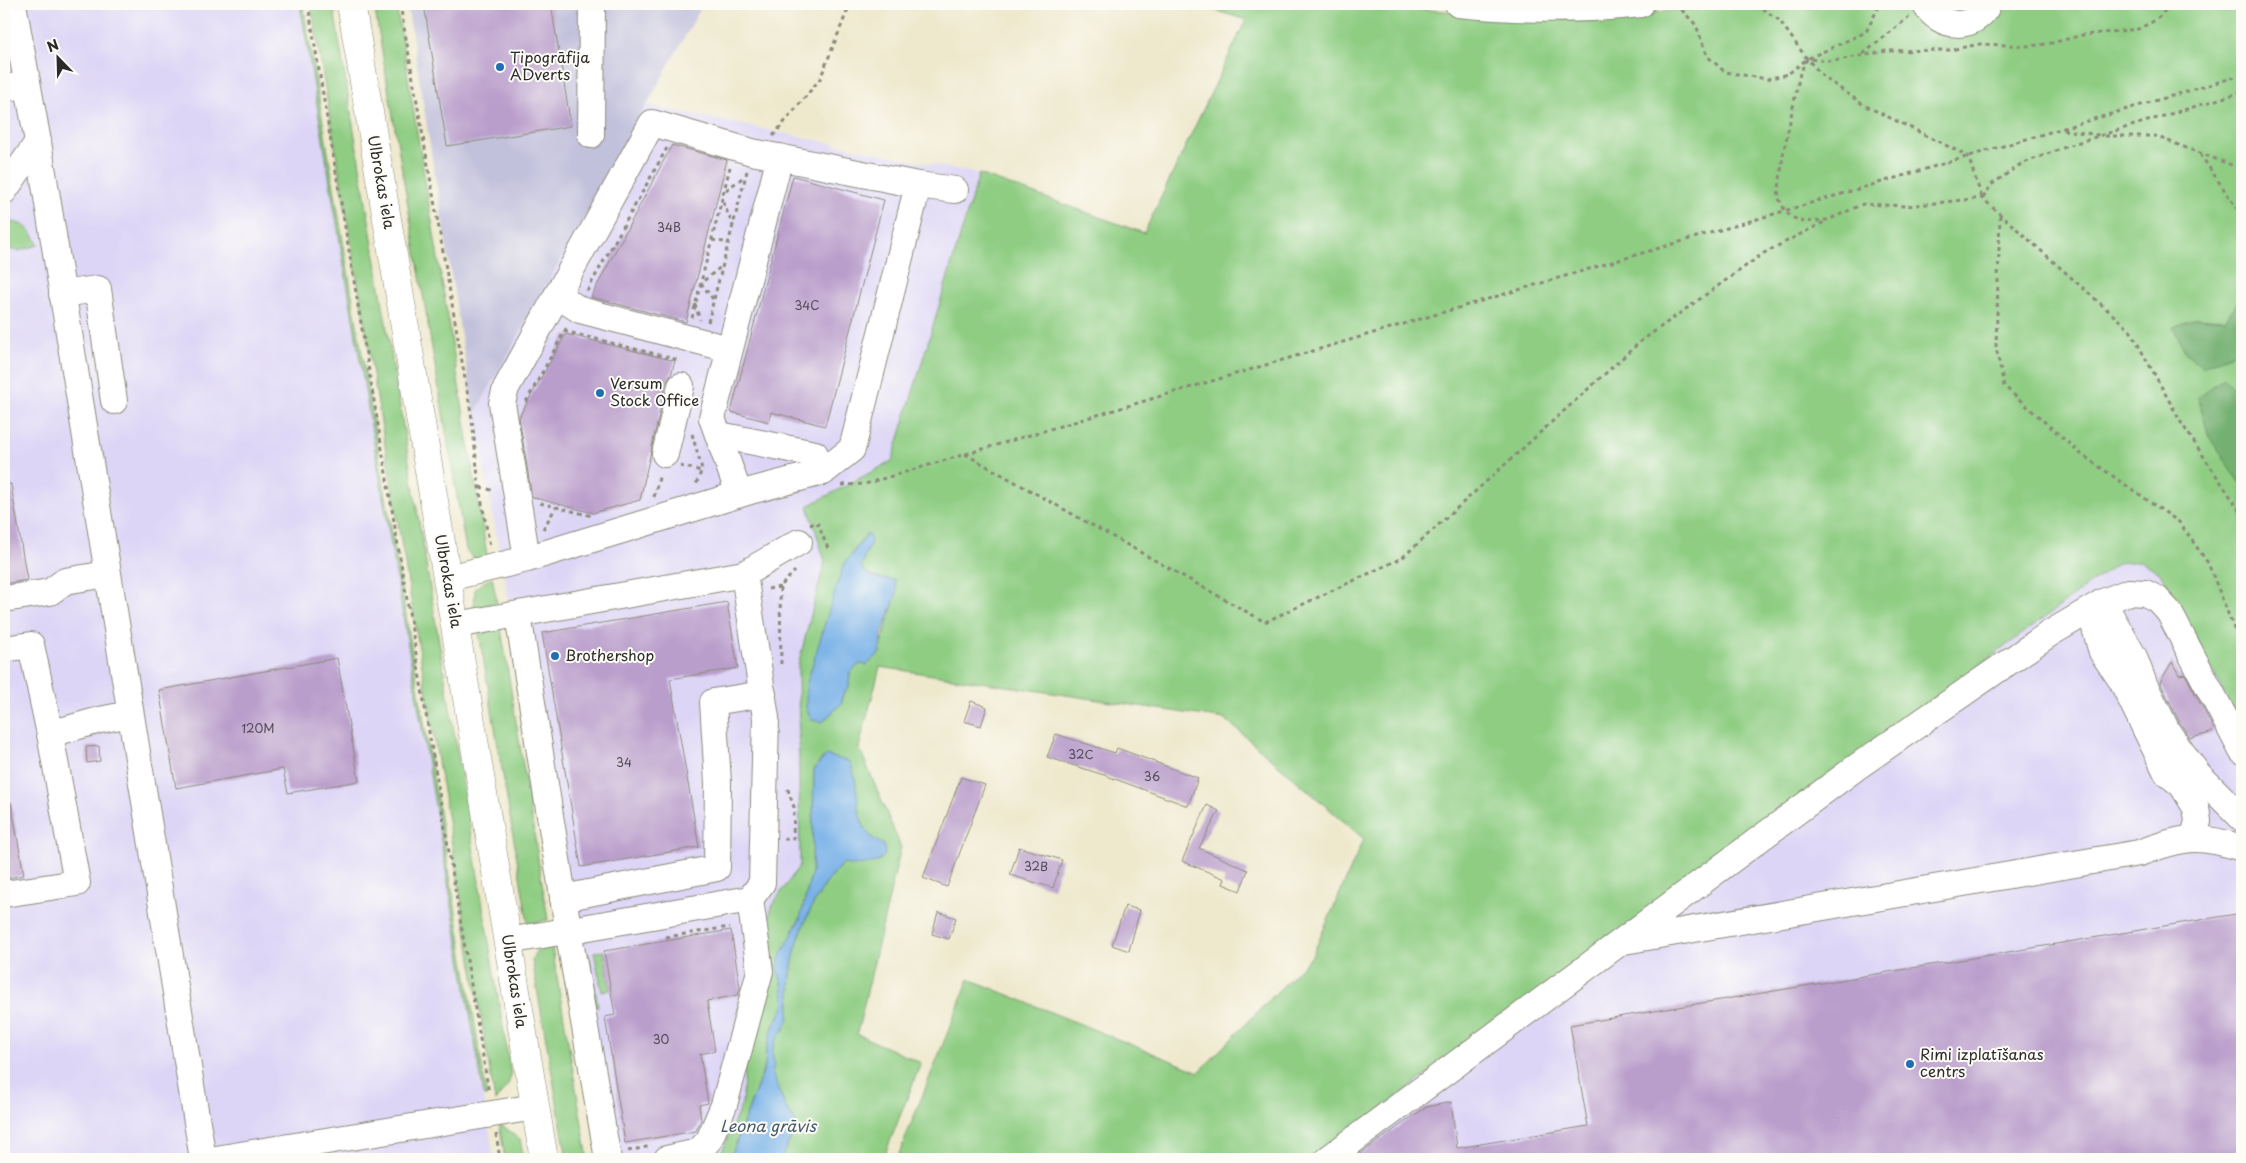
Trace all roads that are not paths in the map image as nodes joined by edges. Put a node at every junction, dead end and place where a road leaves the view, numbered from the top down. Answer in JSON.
{"nodes":[{"id":1,"x":13,"y":4,"type":"edge"},
{"id":2,"x":352,"y":4,"type":"edge"},
{"id":3,"x":592,"y":4,"type":"edge"},
{"id":4,"x":1458,"y":4,"type":"edge"},
{"id":5,"x":1641,"y":4,"type":"edge"},
{"id":6,"x":1925,"y":4,"type":"edge"},
{"id":7,"x":1988,"y":4,"type":"edge"},
{"id":8,"x":16,"y":87,"type":"edge"},
{"id":9,"x":590,"y":135,"type":"dead end"},
{"id":10,"x":38,"y":142,"type":"junction"},
{"id":11,"x":769,"y":155,"type":"junction"},
{"id":12,"x":918,"y":185,"type":"junction"},
{"id":13,"x":955,"y":190,"type":"dead end"},
{"id":14,"x":4,"y":191,"type":"edge"},
{"id":15,"x":62,"y":294,"type":"junction"},
{"id":16,"x":557,"y":295,"type":"junction"},
{"id":17,"x":729,"y":348,"type":"junction"},
{"id":18,"x":679,"y":377,"type":"road end"},
{"id":19,"x":114,"y":401,"type":"dead end"},
{"id":20,"x":675,"y":412,"type":"junction"},
{"id":21,"x":715,"y":426,"type":"junction"},
{"id":22,"x":665,"y":454,"type":"dead end"},
{"id":23,"x":823,"y":472,"type":"junction"},
{"id":24,"x":739,"y":494,"type":"junction"},
{"id":25,"x":800,"y":542,"type":"dead end"},
{"id":26,"x":527,"y":559,"type":"junction"},
{"id":27,"x":107,"y":574,"type":"junction"},
{"id":28,"x":744,"y":574,"type":"junction"},
{"id":29,"x":448,"y":578,"type":"junction"},
{"id":30,"x":4,"y":599,"type":"edge"},
{"id":31,"x":2104,"y":602,"type":"junction"},
{"id":32,"x":518,"y":615,"type":"junction"},
{"id":33,"x":456,"y":626,"type":"junction"},
{"id":34,"x":4,"y":650,"type":"edge"},
{"id":35,"x":762,"y":694,"type":"junction"},
{"id":36,"x":130,"y":714,"type":"junction"},
{"id":37,"x":50,"y":734,"type":"junction"},
{"id":38,"x":2242,"y":752,"type":"edge"},
{"id":39,"x":2242,"y":818,"type":"edge"},
{"id":40,"x":2194,"y":837,"type":"junction"},
{"id":41,"x":2242,"y":848,"type":"edge"},
{"id":42,"x":717,"y":868,"type":"junction"},
{"id":43,"x":4,"y":894,"type":"edge"},
{"id":44,"x":564,"y":898,"type":"junction"},
{"id":45,"x":750,"y":900,"type":"junction"},
{"id":46,"x":725,"y":905,"type":"junction"},
{"id":47,"x":569,"y":931,"type":"junction"},
{"id":48,"x":508,"y":942,"type":"junction"},
{"id":49,"x":1618,"y":942,"type":"junction"},
{"id":50,"x":535,"y":1107,"type":"junction"},
{"id":51,"x":660,"y":1153,"type":"edge"},
{"id":52,"x":608,"y":1157,"type":"edge"},
{"id":53,"x":203,"y":1159,"type":"edge"},
{"id":54,"x":216,"y":1159,"type":"edge"},
{"id":55,"x":544,"y":1159,"type":"edge"},
{"id":56,"x":1328,"y":1159,"type":"edge"}],
"edges":[{"from":1,"to":8,"type":"street"},
{"from":2,"to":29,"type":"main road","name":"Ulbrokas iela"},
{"from":3,"to":9,"type":"street"},
{"from":4,"to":5,"type":"street"},
{"from":6,"to":7,"type":"street"},
{"from":8,"to":10,"type":"street"},
{"from":10,"to":14,"type":"street"},
{"from":10,"to":15,"type":"street"},
{"from":11,"to":12,"type":"street"},
{"from":11,"to":16,"type":"street"},
{"from":11,"to":17,"type":"street"},
{"from":12,"to":13,"type":"street"},
{"from":12,"to":23,"type":"street"},
{"from":15,"to":19,"type":"street"},
{"from":15,"to":27,"type":"street"},
{"from":16,"to":17,"type":"street"},
{"from":16,"to":26,"type":"street"},
{"from":17,"to":21,"type":"street"},
{"from":18,"to":20,"type":"street"},
{"from":20,"to":21,"type":"street"},
{"from":20,"to":22,"type":"street"},
{"from":21,"to":23,"type":"street"},
{"from":21,"to":24,"type":"street"},
{"from":23,"to":24,"type":"street"},
{"from":24,"to":26,"type":"street"},
{"from":25,"to":28,"type":"street"},
{"from":26,"to":29,"type":"street"},
{"from":27,"to":30,"type":"street"},
{"from":27,"to":36,"type":"street"},
{"from":28,"to":32,"type":"street"},
{"from":28,"to":35,"type":"street"},
{"from":29,"to":33,"type":"main road","name":"Ulbrokas iela"},
{"from":31,"to":38,"type":"street"},
{"from":31,"to":39,"type":"street"},
{"from":31,"to":40,"type":"street"},
{"from":31,"to":49,"type":"street"},
{"from":32,"to":33,"type":"street"},
{"from":32,"to":44,"type":"street"},
{"from":33,"to":48,"type":"main road","name":"Ulbrokas iela"},
{"from":34,"to":37,"type":"street"},
{"from":35,"to":42,"type":"street"},
{"from":35,"to":45,"type":"street"},
{"from":36,"to":37,"type":"street"},
{"from":36,"to":53,"type":"street"},
{"from":37,"to":43,"type":"street"},
{"from":40,"to":41,"type":"street"},
{"from":40,"to":49,"type":"street"},
{"from":42,"to":44,"type":"street"},
{"from":42,"to":46,"type":"street"},
{"from":44,"to":47,"type":"street"},
{"from":45,"to":46,"type":"street"},
{"from":45,"to":51,"type":"street"},
{"from":46,"to":47,"type":"street"},
{"from":47,"to":48,"type":"street"},
{"from":47,"to":52,"type":"street"},
{"from":48,"to":50,"type":"main road","name":"Ulbrokas iela"},
{"from":49,"to":56,"type":"street"},
{"from":50,"to":54,"type":"street"},
{"from":50,"to":55,"type":"main road","name":"Ulbrokas iela"}]}
